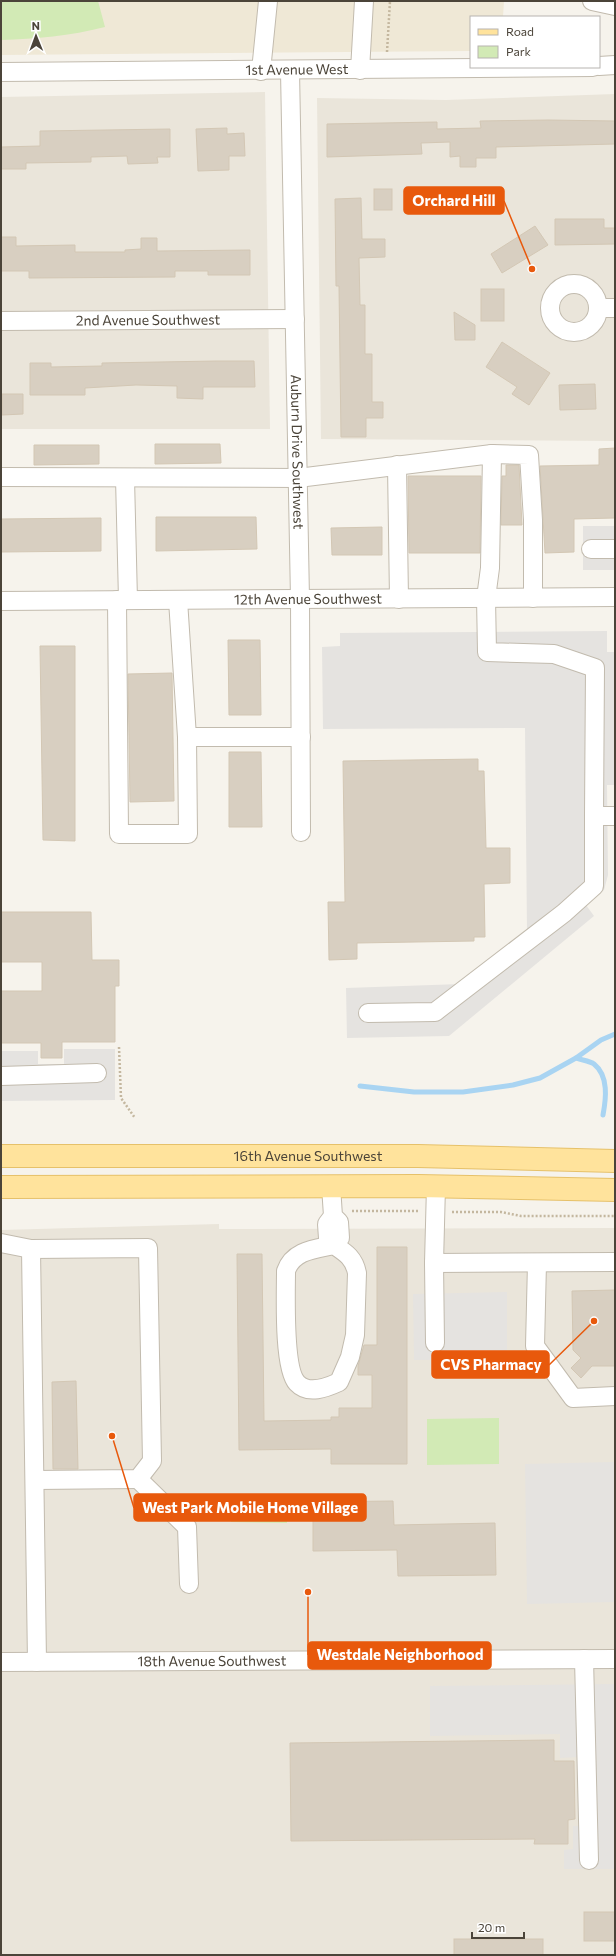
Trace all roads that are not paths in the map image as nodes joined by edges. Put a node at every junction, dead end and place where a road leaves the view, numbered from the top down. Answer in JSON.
{"nodes":[{"id":1,"x":268,"y":1,"type":"edge"},
{"id":2,"x":364,"y":1,"type":"edge"},
{"id":3,"x":592,"y":1,"type":"edge"},
{"id":4,"x":615,"y":6,"type":"edge"},
{"id":5,"x":615,"y":65,"type":"edge"},
{"id":6,"x":600,"y":66,"type":"edge"},
{"id":7,"x":524,"y":68,"type":"edge"},
{"id":8,"x":360,"y":70,"type":"junction"},
{"id":9,"x":261,"y":71,"type":"junction"},
{"id":10,"x":290,"y":71,"type":"junction"},
{"id":11,"x":1,"y":72,"type":"edge"},
{"id":12,"x":295,"y":319,"type":"junction"},
{"id":13,"x":1,"y":321,"type":"edge"},
{"id":14,"x":492,"y":454,"type":"junction"},
{"id":15,"x":397,"y":465,"type":"junction"},
{"id":16,"x":1,"y":477,"type":"edge"},
{"id":17,"x":125,"y":478,"type":"junction"},
{"id":18,"x":298,"y":478,"type":"junction"},
{"id":19,"x":591,"y":549,"type":"dead end"},
{"id":20,"x":615,"y":549,"type":"edge"},
{"id":21,"x":615,"y":597,"type":"edge"},
{"id":22,"x":486,"y":598,"type":"junction"},
{"id":23,"x":533,"y":598,"type":"junction"},
{"id":24,"x":300,"y":599,"type":"junction"},
{"id":25,"x":399,"y":599,"type":"junction"},
{"id":26,"x":122,"y":600,"type":"junction"},
{"id":27,"x":178,"y":600,"type":"junction"},
{"id":28,"x":1,"y":601,"type":"edge"},
{"id":29,"x":187,"y":737,"type":"junction"},
{"id":30,"x":301,"y":737,"type":"junction"},
{"id":31,"x":594,"y":816,"type":"junction"},
{"id":32,"x":615,"y":816,"type":"edge"},
{"id":33,"x":301,"y":832,"type":"dead end"},
{"id":34,"x":368,"y":1013,"type":"dead end"},
{"id":35,"x":97,"y":1073,"type":"dead end"},
{"id":36,"x":1,"y":1076,"type":"edge"},
{"id":37,"x":1,"y":1156,"type":"edge"},
{"id":38,"x":615,"y":1161,"type":"edge"},
{"id":39,"x":331,"y":1186,"type":"junction"},
{"id":40,"x":436,"y":1186,"type":"junction"},
{"id":41,"x":1,"y":1187,"type":"edge"},
{"id":42,"x":615,"y":1190,"type":"edge"},
{"id":43,"x":1,"y":1243,"type":"edge"},
{"id":44,"x":334,"y":1245,"type":"junction"},
{"id":45,"x":31,"y":1249,"type":"junction"},
{"id":46,"x":615,"y":1262,"type":"edge"},
{"id":47,"x":434,"y":1263,"type":"junction"},
{"id":48,"x":537,"y":1263,"type":"junction"},
{"id":49,"x":435,"y":1343,"type":"dead end"},
{"id":50,"x":615,"y":1396,"type":"edge"},
{"id":51,"x":138,"y":1479,"type":"junction"},
{"id":52,"x":35,"y":1480,"type":"junction"},
{"id":53,"x":189,"y":1584,"type":"dead end"},
{"id":54,"x":584,"y":1659,"type":"junction"},
{"id":55,"x":615,"y":1659,"type":"edge"},
{"id":56,"x":1,"y":1662,"type":"edge"},
{"id":57,"x":37,"y":1662,"type":"junction"},
{"id":58,"x":589,"y":1860,"type":"dead end"}],
"edges":[{"from":1,"to":9,"type":"street"},
{"from":2,"to":8,"type":"street"},
{"from":3,"to":4,"type":"street"},
{"from":5,"to":6,"type":"street"},
{"from":7,"to":8,"type":"street","name":"1st Avenue West"},
{"from":8,"to":10,"type":"street","name":"1st Avenue West"},
{"from":9,"to":10,"type":"street","name":"1st Avenue West"},
{"from":9,"to":11,"type":"street","name":"1st Avenue West"},
{"from":10,"to":12,"type":"street","name":"Auburn Drive Southwest"},
{"from":12,"to":13,"type":"street","name":"2nd Avenue Southwest"},
{"from":12,"to":18,"type":"street","name":"Auburn Drive Southwest"},
{"from":14,"to":15,"type":"street"},
{"from":14,"to":22,"type":"street"},
{"from":14,"to":23,"type":"street"},
{"from":15,"to":18,"type":"street"},
{"from":15,"to":25,"type":"street"},
{"from":16,"to":17,"type":"street"},
{"from":17,"to":18,"type":"street"},
{"from":17,"to":26,"type":"street"},
{"from":18,"to":24,"type":"street","name":"Auburn Drive Southwest"},
{"from":19,"to":20,"type":"street"},
{"from":21,"to":23,"type":"street","name":"12th Avenue Southwest"},
{"from":22,"to":23,"type":"street","name":"12th Avenue Southwest"},
{"from":22,"to":25,"type":"street","name":"12th Avenue Southwest"},
{"from":22,"to":31,"type":"street"},
{"from":24,"to":25,"type":"street","name":"12th Avenue Southwest"},
{"from":24,"to":27,"type":"street","name":"12th Avenue Southwest"},
{"from":24,"to":30,"type":"street","name":"Auburn Drive Southwest"},
{"from":26,"to":27,"type":"street","name":"12th Avenue Southwest"},
{"from":26,"to":28,"type":"street","name":"12th Avenue Southwest"},
{"from":26,"to":29,"type":"street"},
{"from":27,"to":29,"type":"street"},
{"from":29,"to":30,"type":"street"},
{"from":30,"to":33,"type":"street","name":"Auburn Drive Southwest"},
{"from":31,"to":32,"type":"street"},
{"from":31,"to":34,"type":"street"},
{"from":35,"to":36,"type":"street"},
{"from":37,"to":38,"type":"main road","name":"16th Avenue Southwest"},
{"from":39,"to":40,"type":"main road"},
{"from":39,"to":41,"type":"main road"},
{"from":39,"to":44,"type":"street"},
{"from":40,"to":42,"type":"main road"},
{"from":40,"to":47,"type":"street"},
{"from":43,"to":45,"type":"street"},
{"from":44,"to":44,"type":"street"},
{"from":45,"to":51,"type":"street"},
{"from":45,"to":52,"type":"street"},
{"from":46,"to":48,"type":"street"},
{"from":47,"to":48,"type":"street"},
{"from":47,"to":49,"type":"street"},
{"from":48,"to":50,"type":"street"},
{"from":51,"to":52,"type":"street"},
{"from":51,"to":53,"type":"street"},
{"from":52,"to":57,"type":"street"},
{"from":54,"to":55,"type":"street","name":"18th Avenue Southwest"},
{"from":54,"to":57,"type":"street","name":"18th Avenue Southwest"},
{"from":54,"to":58,"type":"street"},
{"from":56,"to":57,"type":"street","name":"18th Avenue Southwest"}]}
